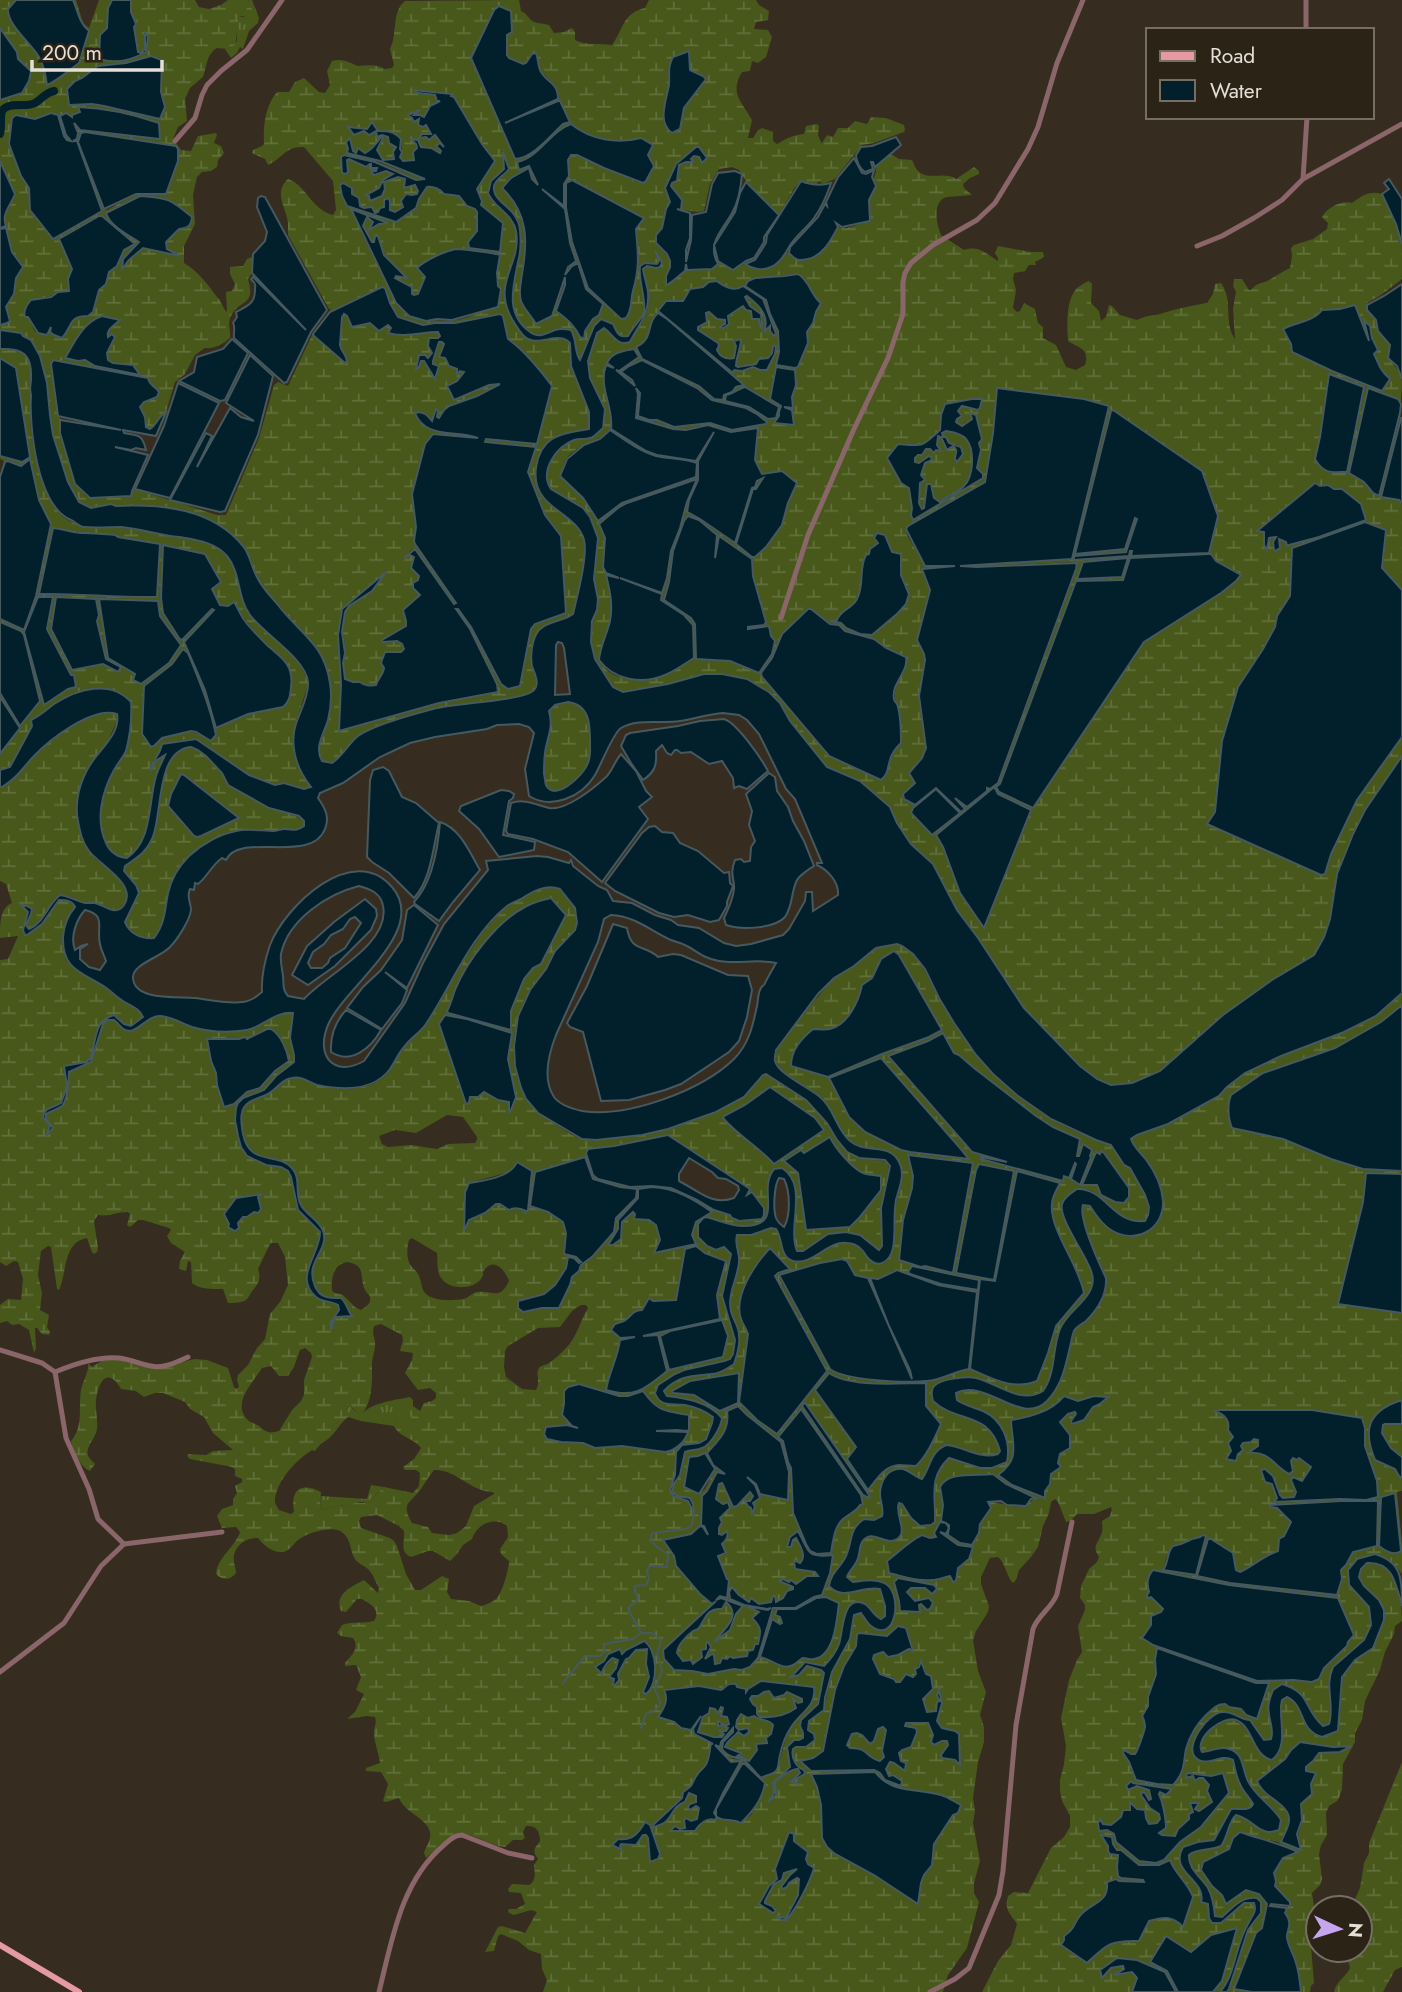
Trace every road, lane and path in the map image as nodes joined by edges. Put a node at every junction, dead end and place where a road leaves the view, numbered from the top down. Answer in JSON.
{"nodes":[{"id":1,"x":282,"y":0,"type":"edge"},
{"id":2,"x":1083,"y":0,"type":"edge"},
{"id":3,"x":1306,"y":0,"type":"edge"},
{"id":4,"x":1306,"y":28,"type":"edge"},
{"id":5,"x":1307,"y":119,"type":"edge"},
{"id":6,"x":1402,"y":124,"type":"edge"},
{"id":7,"x":175,"y":141,"type":"dead end"},
{"id":8,"x":1303,"y":179,"type":"junction"},
{"id":9,"x":1197,"y":246,"type":"dead end"},
{"id":10,"x":781,"y":618,"type":"dead end"},
{"id":11,"x":0,"y":1350,"type":"edge"},
{"id":12,"x":188,"y":1357,"type":"dead end"},
{"id":13,"x":55,"y":1371,"type":"junction"},
{"id":14,"x":1072,"y":1522,"type":"dead end"},
{"id":15,"x":222,"y":1532,"type":"dead end"},
{"id":16,"x":124,"y":1544,"type":"junction"},
{"id":17,"x":0,"y":1672,"type":"edge"},
{"id":18,"x":532,"y":1858,"type":"dead end"},
{"id":19,"x":0,"y":1945,"type":"edge"},
{"id":20,"x":79,"y":1992,"type":"edge"},
{"id":21,"x":380,"y":1992,"type":"edge"},
{"id":22,"x":930,"y":1992,"type":"edge"}],
"edges":[{"from":1,"to":7,"type":"street"},
{"from":2,"to":10,"type":"street"},
{"from":3,"to":4,"type":"street"},
{"from":5,"to":8,"type":"street"},
{"from":6,"to":8,"type":"street"},
{"from":8,"to":9,"type":"street"},
{"from":11,"to":13,"type":"street"},
{"from":12,"to":13,"type":"street"},
{"from":13,"to":16,"type":"street"},
{"from":14,"to":22,"type":"street"},
{"from":15,"to":16,"type":"street"},
{"from":16,"to":17,"type":"street"},
{"from":18,"to":21,"type":"street"},
{"from":19,"to":20,"type":"main road"}]}
